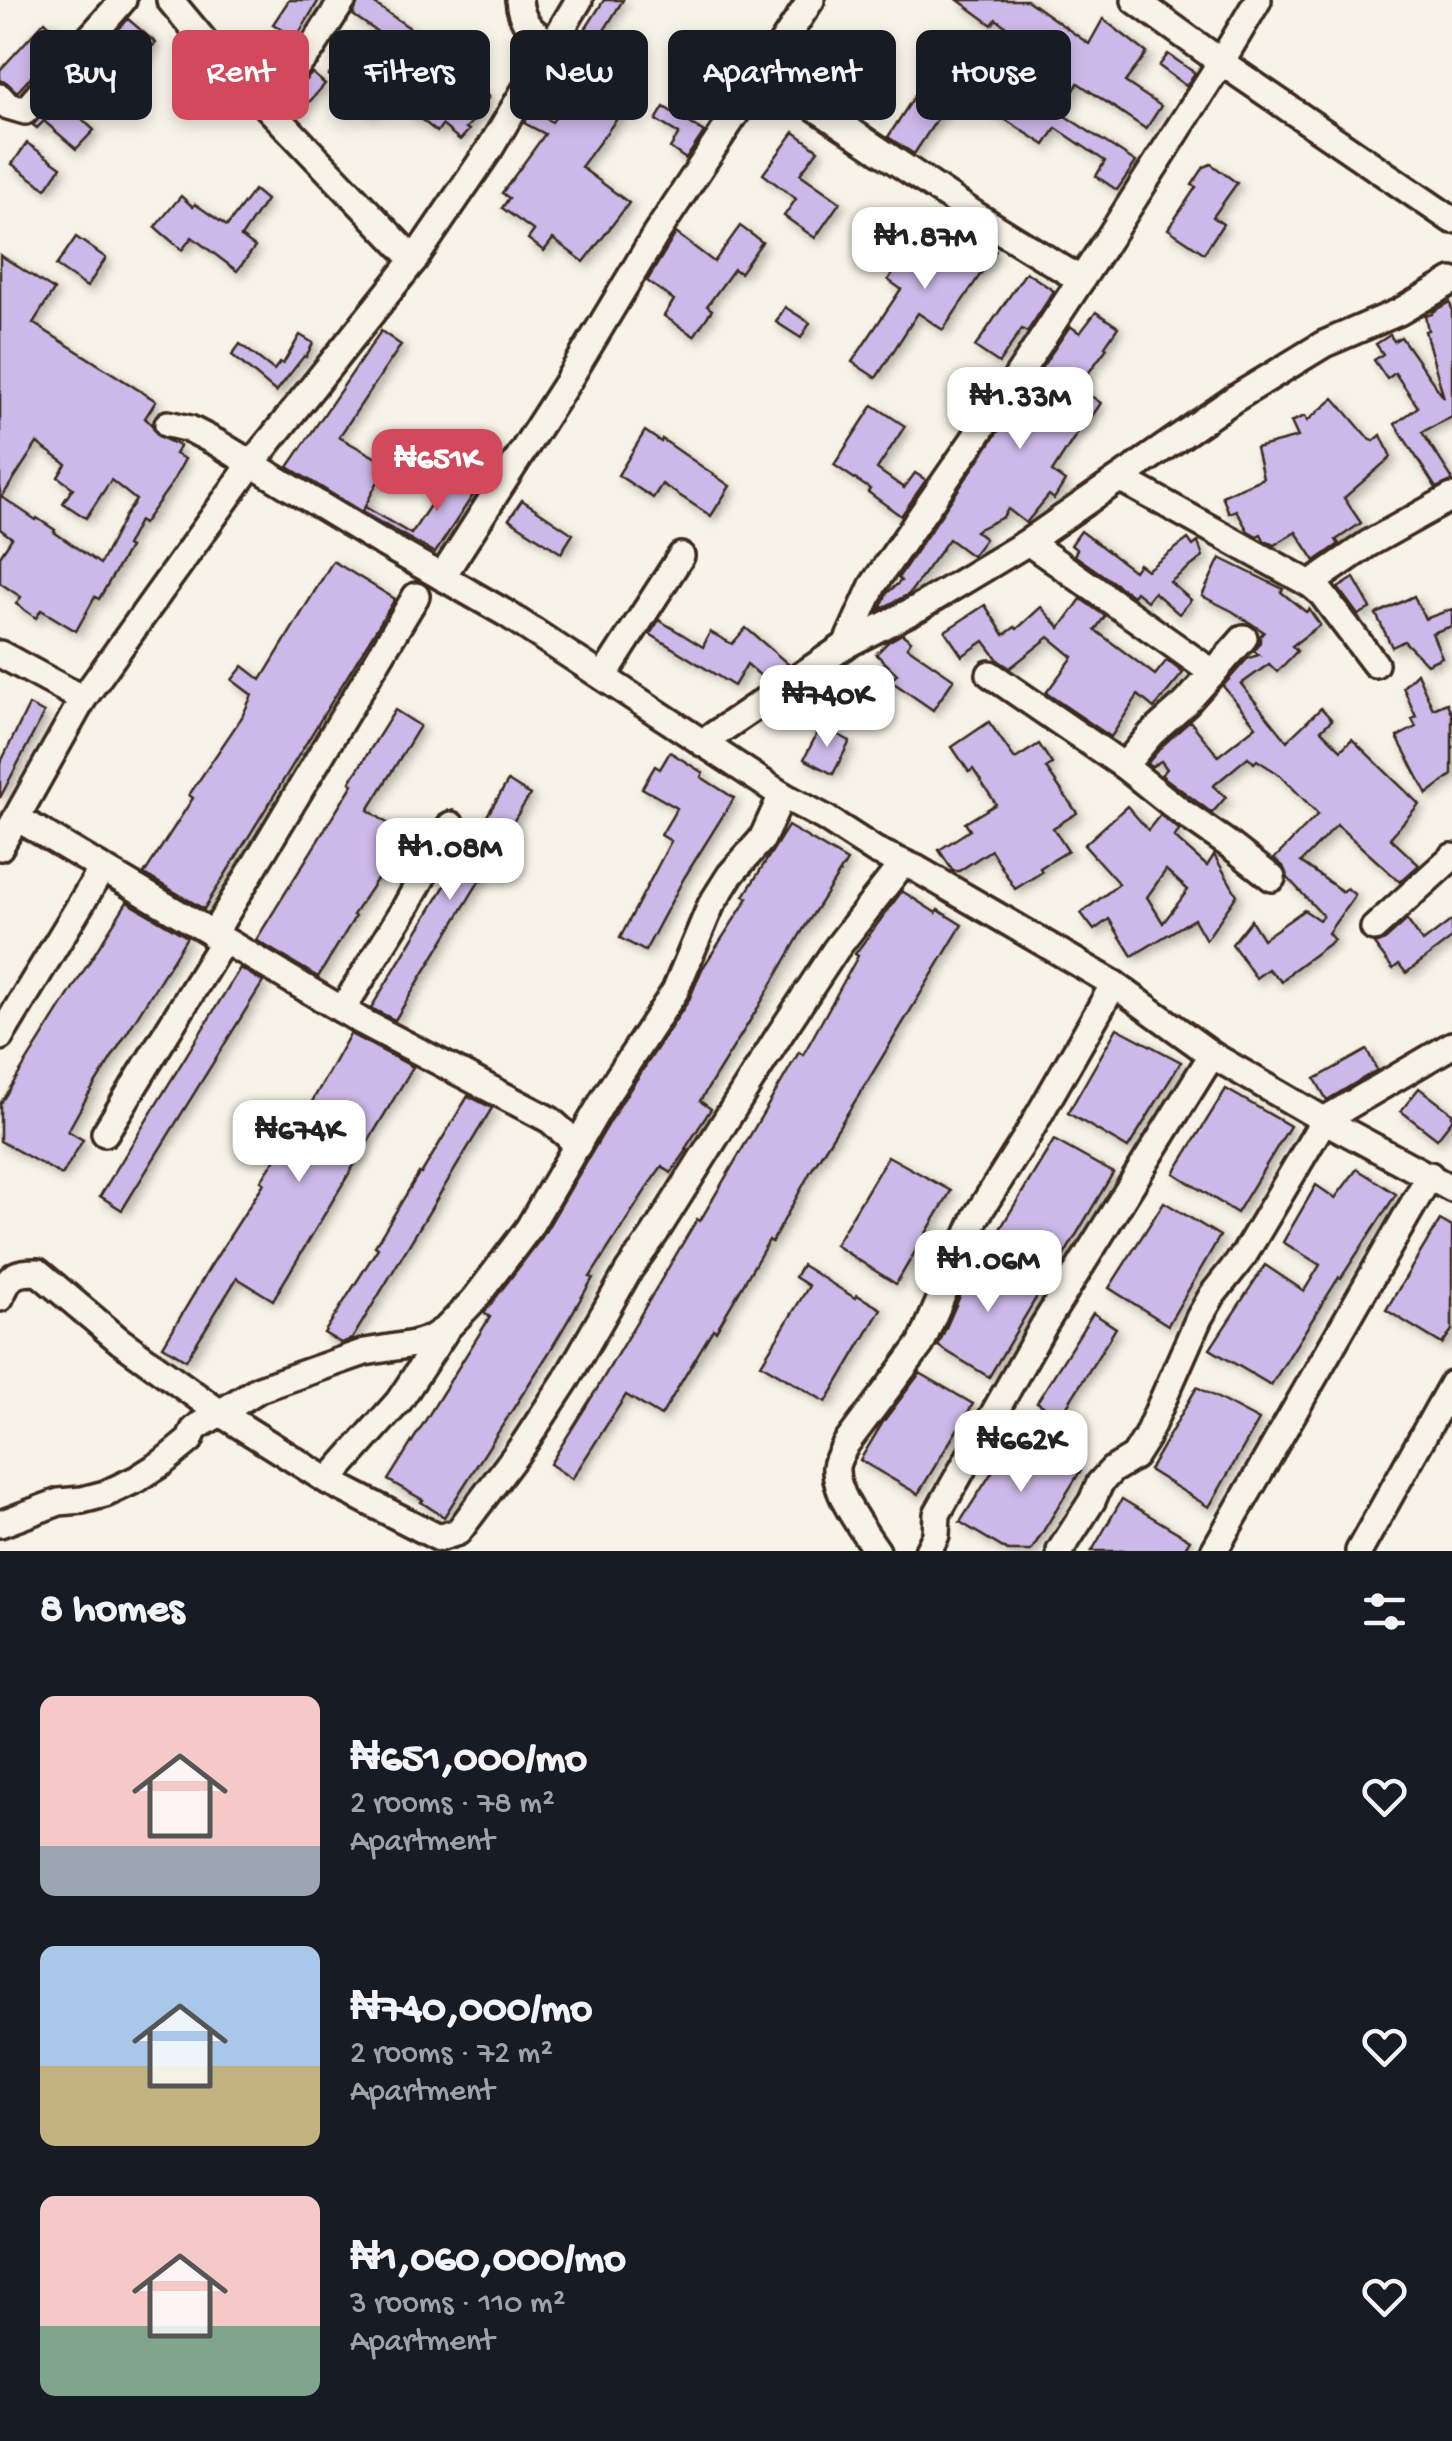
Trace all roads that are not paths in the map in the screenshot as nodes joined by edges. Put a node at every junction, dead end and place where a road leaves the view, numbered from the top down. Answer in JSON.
{"nodes":[{"id":1,"x":123,"y":0,"type":"edge"},
{"id":2,"x":170,"y":0,"type":"edge"},
{"id":3,"x":344,"y":0,"type":"edge"},
{"id":4,"x":519,"y":0,"type":"edge"},
{"id":5,"x":578,"y":0,"type":"edge"},
{"id":6,"x":811,"y":0,"type":"edge"},
{"id":7,"x":1136,"y":0,"type":"edge"},
{"id":8,"x":1258,"y":0,"type":"edge"},
{"id":9,"x":196,"y":30,"type":"edge"},
{"id":10,"x":531,"y":30,"type":"edge"},
{"id":11,"x":561,"y":30,"type":"edge"},
{"id":12,"x":792,"y":30,"type":"edge"},
{"id":13,"x":309,"y":52,"type":"edge"},
{"id":14,"x":1221,"y":62,"type":"junction"},
{"id":15,"x":0,"y":96,"type":"edge"},
{"id":16,"x":510,"y":114,"type":"edge"},
{"id":17,"x":283,"y":120,"type":"edge"},
{"id":18,"x":733,"y":120,"type":"edge"},
{"id":19,"x":833,"y":120,"type":"edge"},
{"id":20,"x":1452,"y":220,"type":"edge"},
{"id":21,"x":414,"y":260,"type":"junction"},
{"id":22,"x":1081,"y":280,"type":"junction"},
{"id":23,"x":1452,"y":281,"type":"edge"},
{"id":24,"x":168,"y":424,"type":"dead end"},
{"id":25,"x":252,"y":463,"type":"junction"},
{"id":26,"x":1121,"y":478,"type":"junction"},
{"id":27,"x":1452,"y":497,"type":"edge"},
{"id":28,"x":1028,"y":542,"type":"junction"},
{"id":29,"x":681,"y":556,"type":"dead end"},
{"id":30,"x":442,"y":577,"type":"junction"},
{"id":31,"x":1310,"y":584,"type":"junction"},
{"id":32,"x":416,"y":596,"type":"dead end"},
{"id":33,"x":1244,"y":638,"type":"dead end"},
{"id":34,"x":846,"y":645,"type":"junction"},
{"id":35,"x":0,"y":654,"type":"edge"},
{"id":36,"x":1375,"y":664,"type":"dead end"},
{"id":37,"x":1213,"y":672,"type":"junction"},
{"id":38,"x":990,"y":674,"type":"dead end"},
{"id":39,"x":603,"y":677,"type":"junction"},
{"id":40,"x":82,"y":699,"type":"junction"},
{"id":41,"x":702,"y":743,"type":"junction"},
{"id":42,"x":1124,"y":766,"type":"junction"},
{"id":43,"x":782,"y":795,"type":"junction"},
{"id":44,"x":17,"y":818,"type":"junction"},
{"id":45,"x":451,"y":825,"type":"dead end"},
{"id":46,"x":0,"y":848,"type":"edge"},
{"id":47,"x":1452,"y":857,"type":"edge"},
{"id":48,"x":903,"y":863,"type":"junction"},
{"id":49,"x":102,"y":868,"type":"junction"},
{"id":50,"x":1272,"y":878,"type":"dead end"},
{"id":51,"x":1374,"y":928,"type":"dead end"},
{"id":52,"x":218,"y":938,"type":"junction"},
{"id":53,"x":1114,"y":984,"type":"junction"},
{"id":54,"x":342,"y":1010,"type":"junction"},
{"id":55,"x":0,"y":1037,"type":"edge"},
{"id":56,"x":1452,"y":1045,"type":"edge"},
{"id":57,"x":1212,"y":1056,"type":"junction"},
{"id":58,"x":1324,"y":1120,"type":"junction"},
{"id":59,"x":105,"y":1133,"type":"dead end"},
{"id":60,"x":578,"y":1144,"type":"junction"},
{"id":61,"x":1441,"y":1182,"type":"edge"},
{"id":62,"x":0,"y":1298,"type":"edge"},
{"id":63,"x":446,"y":1328,"type":"junction"},
{"id":64,"x":1452,"y":1384,"type":"edge"},
{"id":65,"x":220,"y":1413,"type":"junction"},
{"id":66,"x":328,"y":1481,"type":"junction"},
{"id":67,"x":0,"y":1524,"type":"edge"},
{"id":68,"x":876,"y":1551,"type":"edge"},
{"id":69,"x":928,"y":1551,"type":"edge"},
{"id":70,"x":1060,"y":1551,"type":"edge"},
{"id":71,"x":1214,"y":1551,"type":"edge"},
{"id":72,"x":1359,"y":1551,"type":"edge"}],
"edges":[{"from":1,"to":15,"type":"street"},
{"from":2,"to":9,"type":"street"},
{"from":3,"to":13,"type":"street"},
{"from":4,"to":10,"type":"street"},
{"from":5,"to":11,"type":"street"},
{"from":6,"to":12,"type":"street"},
{"from":7,"to":14,"type":"street"},
{"from":8,"to":14,"type":"street"},
{"from":14,"to":20,"type":"street"},
{"from":14,"to":22,"type":"street"},
{"from":16,"to":21,"type":"street"},
{"from":17,"to":21,"type":"street"},
{"from":18,"to":30,"type":"street"},
{"from":19,"to":22,"type":"street"},
{"from":21,"to":25,"type":"street"},
{"from":22,"to":34,"type":"street"},
{"from":23,"to":26,"type":"street"},
{"from":24,"to":25,"type":"street"},
{"from":25,"to":30,"type":"street"},
{"from":25,"to":40,"type":"street"},
{"from":26,"to":28,"type":"street"},
{"from":26,"to":31,"type":"street"},
{"from":27,"to":31,"type":"street"},
{"from":28,"to":34,"type":"street"},
{"from":28,"to":37,"type":"street"},
{"from":29,"to":39,"type":"street"},
{"from":30,"to":39,"type":"street"},
{"from":31,"to":36,"type":"street"},
{"from":32,"to":52,"type":"street"},
{"from":33,"to":37,"type":"street"},
{"from":34,"to":41,"type":"street"},
{"from":35,"to":40,"type":"street"},
{"from":37,"to":42,"type":"street"},
{"from":38,"to":42,"type":"street"},
{"from":39,"to":41,"type":"street"},
{"from":40,"to":44,"type":"street"},
{"from":41,"to":43,"type":"street"},
{"from":42,"to":50,"type":"street"},
{"from":43,"to":48,"type":"street"},
{"from":43,"to":60,"type":"street"},
{"from":44,"to":46,"type":"street"},
{"from":44,"to":49,"type":"street"},
{"from":45,"to":54,"type":"street"},
{"from":47,"to":51,"type":"street"},
{"from":48,"to":53,"type":"street"},
{"from":48,"to":66,"type":"street"},
{"from":49,"to":52,"type":"street"},
{"from":49,"to":55,"type":"street"},
{"from":52,"to":54,"type":"street"},
{"from":52,"to":59,"type":"street"},
{"from":53,"to":57,"type":"street"},
{"from":53,"to":68,"type":"street"},
{"from":54,"to":60,"type":"street"},
{"from":56,"to":58,"type":"street"},
{"from":57,"to":58,"type":"street"},
{"from":57,"to":69,"type":"street"},
{"from":58,"to":61,"type":"street"},
{"from":58,"to":70,"type":"street"},
{"from":60,"to":63,"type":"street"},
{"from":61,"to":71,"type":"street"},
{"from":62,"to":65,"type":"street"},
{"from":63,"to":65,"type":"street"},
{"from":63,"to":66,"type":"street"},
{"from":64,"to":72,"type":"street"},
{"from":65,"to":66,"type":"street"},
{"from":65,"to":67,"type":"street"}]}
